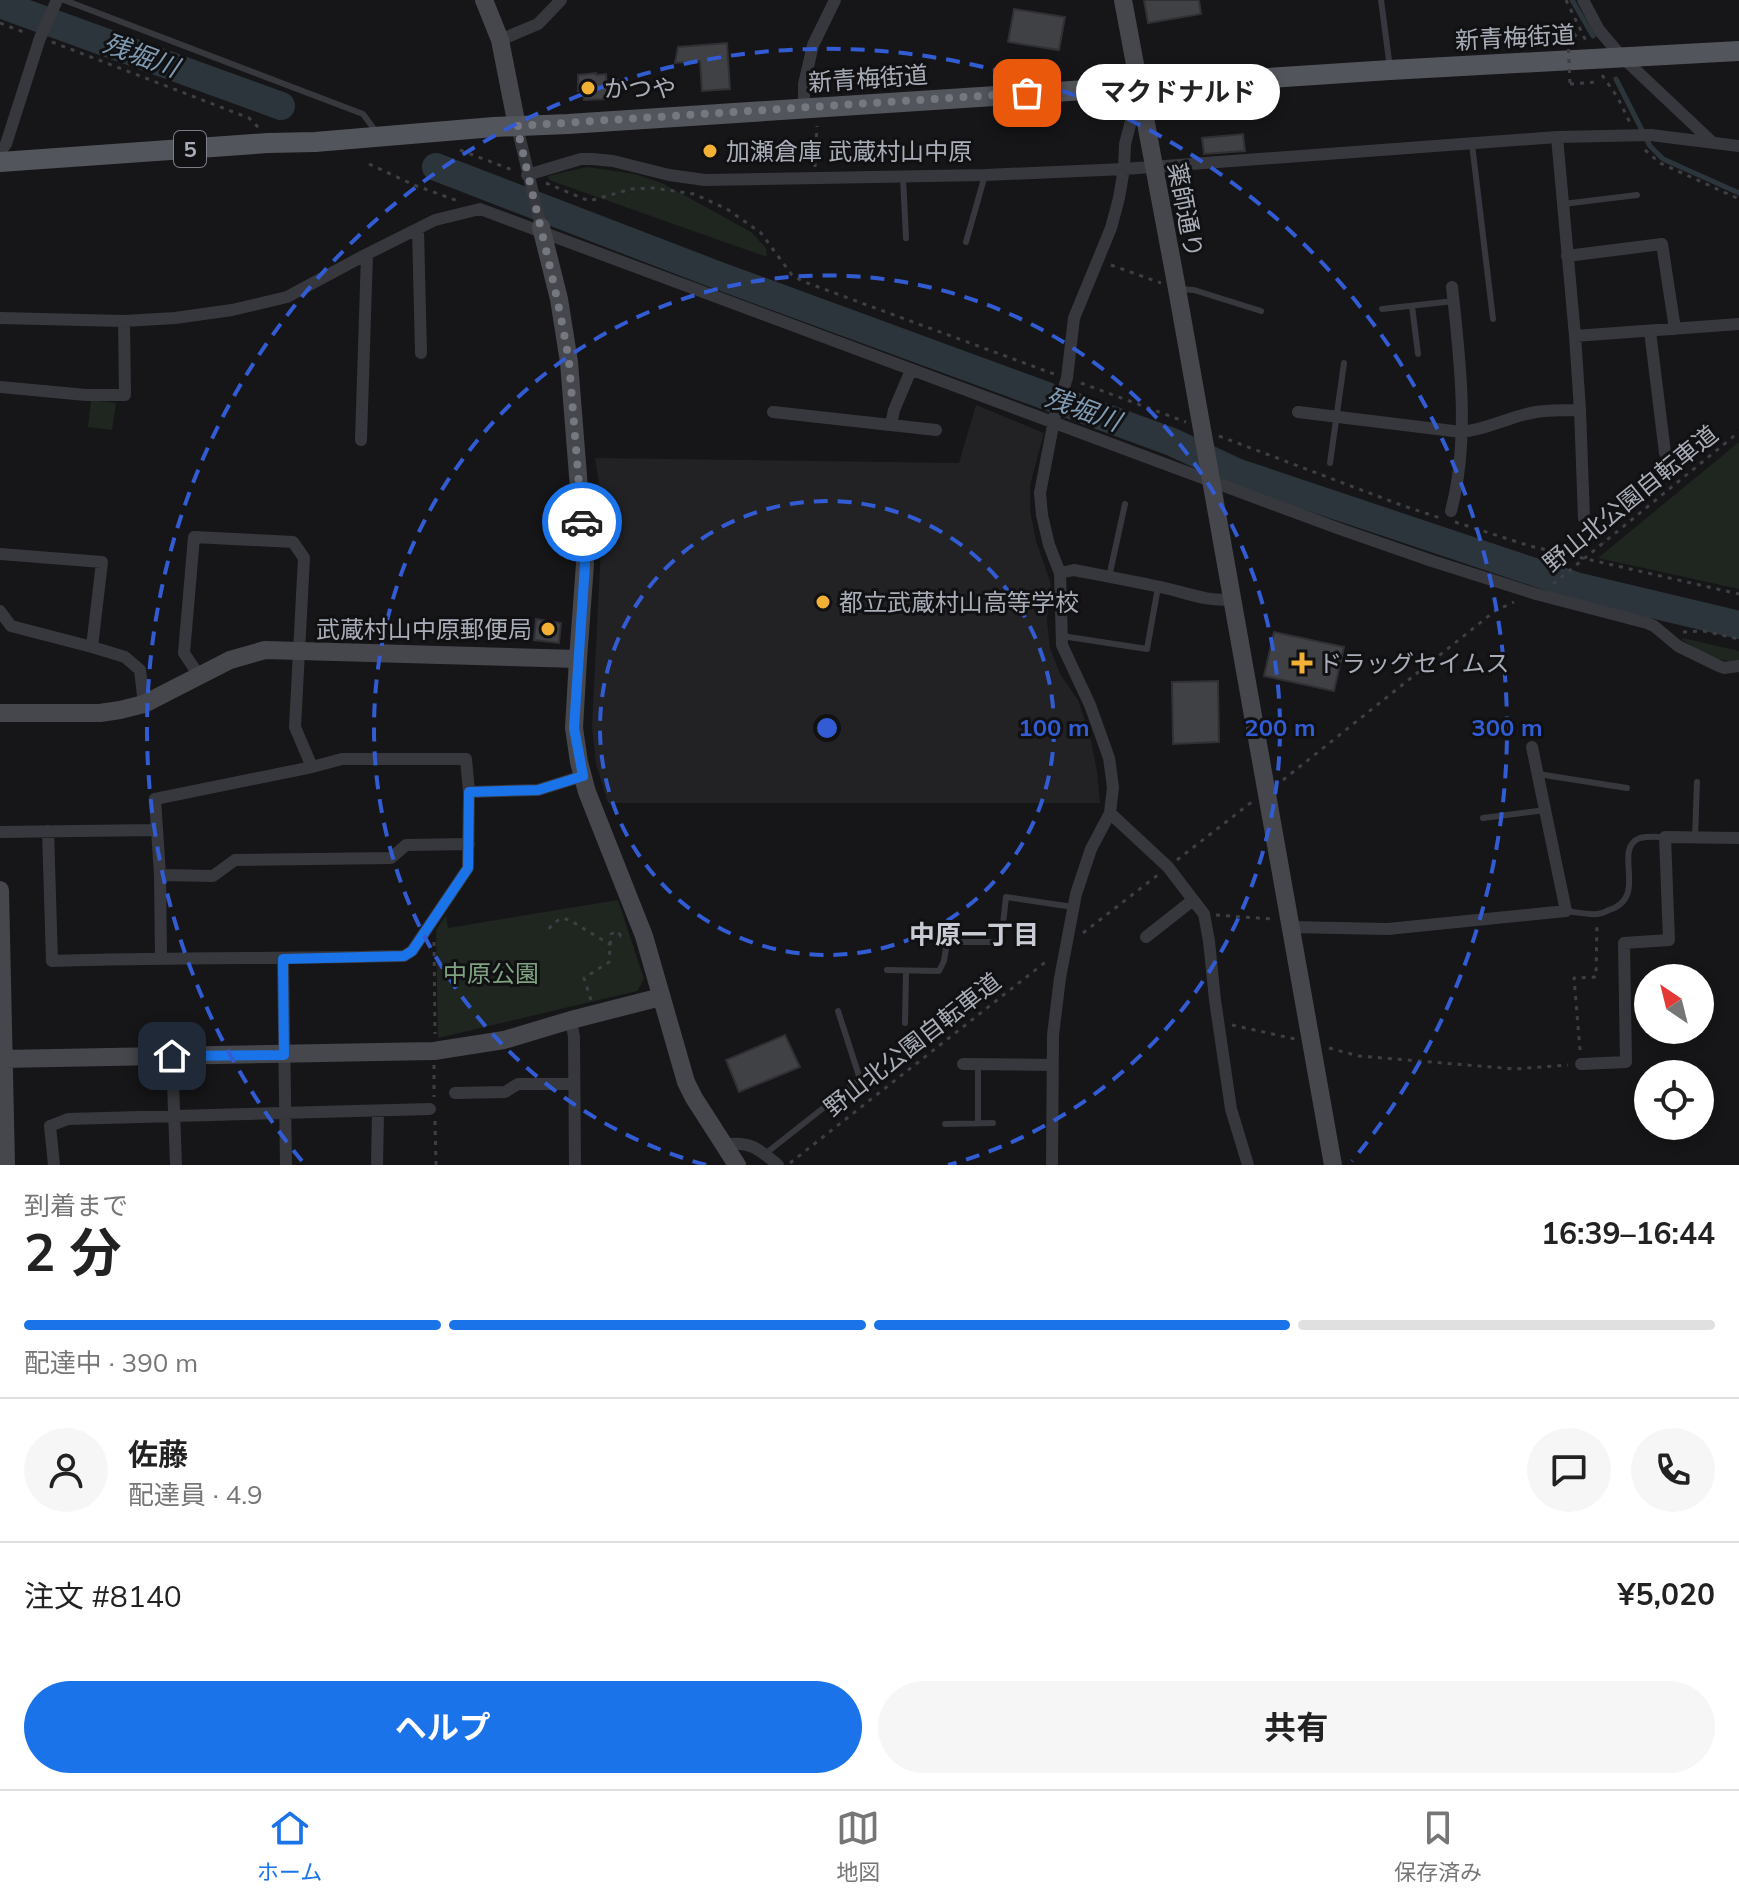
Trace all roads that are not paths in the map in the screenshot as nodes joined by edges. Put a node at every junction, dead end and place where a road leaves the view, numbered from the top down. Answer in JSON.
{"nodes":[{"id":1,"x":484,"y":0,"type":"edge"},
{"id":2,"x":561,"y":0,"type":"edge"},
{"id":3,"x":835,"y":0,"type":"edge"},
{"id":4,"x":1123,"y":0,"type":"edge"},
{"id":5,"x":1381,"y":0,"type":"edge"},
{"id":6,"x":1583,"y":0,"type":"edge"},
{"id":7,"x":59,"y":1,"type":"edge"},
{"id":8,"x":500,"y":40,"type":"junction"},
{"id":9,"x":1739,"y":51,"type":"edge"},
{"id":10,"x":1622,"y":57,"type":"junction"},
{"id":11,"x":1390,"y":70,"type":"junction"},
{"id":12,"x":1139,"y":86,"type":"junction"},
{"id":13,"x":811,"y":107,"type":"junction"},
{"id":14,"x":1143,"y":112,"type":"junction"},
{"id":15,"x":517,"y":126,"type":"junction"},
{"id":16,"x":379,"y":136,"type":"junction"},
{"id":17,"x":1557,"y":137,"type":"junction"},
{"id":18,"x":1712,"y":142,"type":"junction"},
{"id":19,"x":1472,"y":144,"type":"junction"},
{"id":20,"x":1739,"y":146,"type":"edge"},
{"id":21,"x":0,"y":152,"type":"edge"},
{"id":22,"x":0,"y":162,"type":"edge"},
{"id":23,"x":1153,"y":167,"type":"junction"},
{"id":24,"x":1124,"y":169,"type":"junction"},
{"id":25,"x":524,"y":175,"type":"junction"},
{"id":26,"x":985,"y":175,"type":"junction"},
{"id":27,"x":903,"y":177,"type":"junction"},
{"id":28,"x":1637,"y":195,"type":"dead end"},
{"id":29,"x":1563,"y":204,"type":"junction"},
{"id":30,"x":418,"y":229,"type":"junction"},
{"id":31,"x":542,"y":229,"type":"junction"},
{"id":32,"x":906,"y":238,"type":"dead end"},
{"id":33,"x":966,"y":242,"type":"dead end"},
{"id":34,"x":367,"y":254,"type":"junction"},
{"id":35,"x":1567,"y":256,"type":"junction"},
{"id":36,"x":1171,"y":286,"type":"junction"},
{"id":37,"x":1452,"y":287,"type":"dead end"},
{"id":38,"x":1454,"y":301,"type":"junction"},
{"id":39,"x":1412,"y":306,"type":"junction"},
{"id":40,"x":1382,"y":309,"type":"dead end"},
{"id":41,"x":1261,"y":311,"type":"dead end"},
{"id":42,"x":0,"y":318,"type":"edge"},
{"id":43,"x":1493,"y":319,"type":"dead end"},
{"id":44,"x":124,"y":321,"type":"junction"},
{"id":45,"x":1739,"y":324,"type":"edge"},
{"id":46,"x":1675,"y":329,"type":"junction"},
{"id":47,"x":1650,"y":331,"type":"junction"},
{"id":48,"x":1575,"y":336,"type":"junction"},
{"id":49,"x":421,"y":353,"type":"dead end"},
{"id":50,"x":1418,"y":354,"type":"dead end"},
{"id":51,"x":1344,"y":363,"type":"dead end"},
{"id":52,"x":911,"y":370,"type":"junction"},
{"id":53,"x":0,"y":387,"type":"edge"},
{"id":54,"x":1580,"y":410,"type":"junction"},
{"id":55,"x":773,"y":412,"type":"dead end"},
{"id":56,"x":1298,"y":412,"type":"dead end"},
{"id":57,"x":1337,"y":417,"type":"junction"},
{"id":58,"x":1054,"y":419,"type":"junction"},
{"id":59,"x":891,"y":425,"type":"junction"},
{"id":60,"x":936,"y":430,"type":"dead end"},
{"id":61,"x":1461,"y":432,"type":"junction"},
{"id":62,"x":361,"y":440,"type":"dead end"},
{"id":63,"x":1665,"y":453,"type":"dead end"},
{"id":64,"x":1330,"y":463,"type":"dead end"},
{"id":65,"x":1210,"y":478,"type":"junction"},
{"id":66,"x":1125,"y":504,"type":"dead end"},
{"id":67,"x":1448,"y":517,"type":"road end"},
{"id":68,"x":1584,"y":518,"type":"dead end"},
{"id":69,"x":0,"y":554,"type":"edge"},
{"id":70,"x":1060,"y":573,"type":"junction"},
{"id":71,"x":1109,"y":577,"type":"junction"},
{"id":72,"x":1158,"y":587,"type":"junction"},
{"id":73,"x":1232,"y":599,"type":"junction"},
{"id":74,"x":0,"y":611,"type":"edge"},
{"id":75,"x":1061,"y":636,"type":"junction"},
{"id":76,"x":92,"y":647,"type":"junction"},
{"id":77,"x":299,"y":650,"type":"junction"},
{"id":78,"x":578,"y":659,"type":"junction"},
{"id":79,"x":1739,"y":666,"type":"edge"},
{"id":80,"x":200,"y":677,"type":"junction"},
{"id":81,"x":144,"y":704,"type":"junction"},
{"id":82,"x":0,"y":713,"type":"edge"},
{"id":83,"x":1532,"y":747,"type":"dead end"},
{"id":84,"x":312,"y":767,"type":"junction"},
{"id":85,"x":1538,"y":774,"type":"junction"},
{"id":86,"x":583,"y":776,"type":"junction"},
{"id":87,"x":1697,"y":782,"type":"dead end"},
{"id":88,"x":1627,"y":788,"type":"dead end"},
{"id":89,"x":469,"y":792,"type":"junction"},
{"id":90,"x":1545,"y":810,"type":"junction"},
{"id":91,"x":1110,"y":813,"type":"junction"},
{"id":92,"x":1483,"y":818,"type":"dead end"},
{"id":93,"x":157,"y":830,"type":"junction"},
{"id":94,"x":48,"y":831,"type":"junction"},
{"id":95,"x":0,"y":832,"type":"edge"},
{"id":96,"x":1665,"y":837,"type":"junction"},
{"id":97,"x":1695,"y":838,"type":"junction"},
{"id":98,"x":1739,"y":838,"type":"edge"},
{"id":99,"x":469,"y":844,"type":"junction"},
{"id":100,"x":160,"y":875,"type":"junction"},
{"id":101,"x":0,"y":890,"type":"edge"},
{"id":102,"x":1193,"y":900,"type":"junction"},
{"id":103,"x":1073,"y":907,"type":"junction"},
{"id":104,"x":1566,"y":911,"type":"junction"},
{"id":105,"x":1289,"y":922,"type":"junction"},
{"id":106,"x":1146,"y":937,"type":"dead end"},
{"id":107,"x":161,"y":958,"type":"junction"},
{"id":108,"x":283,"y":959,"type":"junction"},
{"id":109,"x":887,"y":970,"type":"dead end"},
{"id":110,"x":906,"y":972,"type":"junction"},
{"id":111,"x":661,"y":997,"type":"junction"},
{"id":112,"x":838,"y":1011,"type":"dead end"},
{"id":113,"x":571,"y":1020,"type":"junction"},
{"id":114,"x":905,"y":1023,"type":"dead end"},
{"id":115,"x":284,"y":1055,"type":"junction"},
{"id":116,"x":172,"y":1056,"type":"junction"},
{"id":117,"x":2,"y":1059,"type":"junction"},
{"id":118,"x":963,"y":1064,"type":"dead end"},
{"id":119,"x":978,"y":1064,"type":"junction"},
{"id":120,"x":1581,"y":1064,"type":"road end"},
{"id":121,"x":1052,"y":1065,"type":"junction"},
{"id":122,"x":574,"y":1084,"type":"junction"},
{"id":123,"x":455,"y":1093,"type":"dead end"},
{"id":124,"x":430,"y":1109,"type":"dead end"},
{"id":125,"x":378,"y":1111,"type":"junction"},
{"id":126,"x":285,"y":1113,"type":"junction"},
{"id":127,"x":174,"y":1116,"type":"junction"},
{"id":128,"x":978,"y":1123,"type":"junction"},
{"id":129,"x":993,"y":1123,"type":"dead end"},
{"id":130,"x":945,"y":1124,"type":"dead end"},
{"id":131,"x":725,"y":1145,"type":"junction"},
{"id":132,"x":765,"y":1154,"type":"junction"},
{"id":133,"x":6,"y":1165,"type":"edge"},
{"id":134,"x":54,"y":1165,"type":"edge"},
{"id":135,"x":176,"y":1165,"type":"edge"},
{"id":136,"x":286,"y":1165,"type":"edge"},
{"id":137,"x":377,"y":1165,"type":"edge"},
{"id":138,"x":575,"y":1165,"type":"edge"},
{"id":139,"x":737,"y":1165,"type":"edge"},
{"id":140,"x":778,"y":1165,"type":"edge"},
{"id":141,"x":1052,"y":1165,"type":"edge"},
{"id":142,"x":1248,"y":1165,"type":"edge"},
{"id":143,"x":1333,"y":1165,"type":"edge"}],
"edges":[{"from":1,"to":8,"type":"street"},
{"from":2,"to":8,"type":"street"},
{"from":3,"to":13,"type":"street"},
{"from":4,"to":12,"type":"street","name":"薬師通り"},
{"from":5,"to":11,"type":"lane"},
{"from":6,"to":10,"type":"street"},
{"from":7,"to":16,"type":"lane"},
{"from":7,"to":21,"type":"street"},
{"from":8,"to":15,"type":"street"},
{"from":9,"to":10,"type":"main road","name":"新青梅街道","number":"5"},
{"from":10,"to":11,"type":"main road","name":"新青梅街道","number":"5"},
{"from":10,"to":18,"type":"street"},
{"from":11,"to":12,"type":"main road","name":"新青梅街道","number":"5"},
{"from":12,"to":13,"type":"main road","name":"新青梅街道","number":"5"},
{"from":12,"to":14,"type":"street","name":"薬師通り"},
{"from":13,"to":15,"type":"main road","name":"新青梅街道","number":"5"},
{"from":14,"to":23,"type":"street","name":"薬師通り"},
{"from":14,"to":24,"type":"street"},
{"from":15,"to":16,"type":"main road","name":"新青梅街道","number":"5"},
{"from":15,"to":25,"type":"street"},
{"from":16,"to":22,"type":"main road","name":"新青梅街道","number":"5"},
{"from":17,"to":18,"type":"street"},
{"from":17,"to":19,"type":"street"},
{"from":17,"to":29,"type":"street"},
{"from":18,"to":20,"type":"street"},
{"from":19,"to":23,"type":"street"},
{"from":19,"to":43,"type":"lane"},
{"from":23,"to":24,"type":"street"},
{"from":23,"to":36,"type":"street","name":"薬師通り"},
{"from":24,"to":26,"type":"street"},
{"from":24,"to":58,"type":"street"},
{"from":25,"to":27,"type":"street"},
{"from":25,"to":31,"type":"street"},
{"from":26,"to":27,"type":"street"},
{"from":26,"to":33,"type":"lane"},
{"from":27,"to":32,"type":"lane"},
{"from":28,"to":29,"type":"lane"},
{"from":29,"to":35,"type":"street"},
{"from":30,"to":31,"type":"street"},
{"from":30,"to":34,"type":"street"},
{"from":30,"to":49,"type":"street"},
{"from":31,"to":52,"type":"street"},
{"from":31,"to":78,"type":"street"},
{"from":34,"to":44,"type":"street"},
{"from":34,"to":62,"type":"street"},
{"from":35,"to":46,"type":"street"},
{"from":35,"to":48,"type":"street"},
{"from":36,"to":41,"type":"lane"},
{"from":36,"to":65,"type":"street","name":"薬師通り"},
{"from":37,"to":38,"type":"street"},
{"from":38,"to":39,"type":"lane"},
{"from":38,"to":61,"type":"street"},
{"from":39,"to":40,"type":"lane"},
{"from":39,"to":50,"type":"lane"},
{"from":42,"to":44,"type":"street"},
{"from":44,"to":53,"type":"street"},
{"from":45,"to":46,"type":"street"},
{"from":46,"to":47,"type":"street"},
{"from":47,"to":48,"type":"street"},
{"from":47,"to":63,"type":"street"},
{"from":48,"to":54,"type":"street"},
{"from":51,"to":57,"type":"lane"},
{"from":52,"to":58,"type":"street"},
{"from":52,"to":59,"type":"street"},
{"from":54,"to":61,"type":"street"},
{"from":54,"to":68,"type":"street"},
{"from":55,"to":59,"type":"street"},
{"from":56,"to":57,"type":"street"},
{"from":57,"to":61,"type":"street"},
{"from":57,"to":64,"type":"lane"},
{"from":58,"to":65,"type":"street"},
{"from":58,"to":70,"type":"street"},
{"from":59,"to":60,"type":"street"},
{"from":61,"to":67,"type":"street"},
{"from":65,"to":73,"type":"street","name":"薬師通り"},
{"from":65,"to":79,"type":"street"},
{"from":66,"to":71,"type":"lane"},
{"from":69,"to":76,"type":"street"},
{"from":70,"to":71,"type":"street"},
{"from":70,"to":75,"type":"street"},
{"from":71,"to":72,"type":"street"},
{"from":72,"to":73,"type":"street"},
{"from":72,"to":75,"type":"lane"},
{"from":73,"to":105,"type":"street","name":"薬師通り"},
{"from":74,"to":76,"type":"street"},
{"from":75,"to":91,"type":"street"},
{"from":76,"to":81,"type":"street"},
{"from":77,"to":78,"type":"street"},
{"from":77,"to":80,"type":"street"},
{"from":77,"to":80,"type":"street"},
{"from":77,"to":84,"type":"street"},
{"from":78,"to":86,"type":"street"},
{"from":80,"to":81,"type":"street"},
{"from":81,"to":82,"type":"street"},
{"from":83,"to":85,"type":"street"},
{"from":84,"to":89,"type":"street"},
{"from":84,"to":93,"type":"street"},
{"from":85,"to":88,"type":"lane"},
{"from":85,"to":90,"type":"street"},
{"from":86,"to":89,"type":"street"},
{"from":86,"to":111,"type":"street"},
{"from":87,"to":97,"type":"lane"},
{"from":89,"to":99,"type":"street"},
{"from":90,"to":92,"type":"lane"},
{"from":90,"to":104,"type":"street"},
{"from":91,"to":102,"type":"street"},
{"from":91,"to":103,"type":"street"},
{"from":93,"to":94,"type":"street"},
{"from":93,"to":100,"type":"street"},
{"from":94,"to":95,"type":"street"},
{"from":94,"to":107,"type":"street"},
{"from":96,"to":97,"type":"street"},
{"from":96,"to":104,"type":"lane"},
{"from":96,"to":120,"type":"street"},
{"from":97,"to":98,"type":"street"},
{"from":99,"to":100,"type":"street"},
{"from":99,"to":108,"type":"street"},
{"from":100,"to":107,"type":"street"},
{"from":101,"to":117,"type":"street"},
{"from":102,"to":106,"type":"street"},
{"from":102,"to":142,"type":"street"},
{"from":103,"to":110,"type":"lane"},
{"from":103,"to":121,"type":"street"},
{"from":104,"to":105,"type":"street"},
{"from":105,"to":143,"type":"street","name":"薬師通り"},
{"from":107,"to":108,"type":"street"},
{"from":108,"to":115,"type":"street"},
{"from":109,"to":110,"type":"lane"},
{"from":110,"to":114,"type":"lane"},
{"from":111,"to":113,"type":"street"},
{"from":111,"to":131,"type":"street"},
{"from":112,"to":132,"type":"lane"},
{"from":113,"to":115,"type":"street"},
{"from":113,"to":122,"type":"street"},
{"from":115,"to":116,"type":"street"},
{"from":115,"to":126,"type":"street"},
{"from":116,"to":117,"type":"street"},
{"from":116,"to":127,"type":"street"},
{"from":117,"to":133,"type":"street"},
{"from":118,"to":119,"type":"street"},
{"from":119,"to":121,"type":"street"},
{"from":119,"to":128,"type":"lane"},
{"from":121,"to":141,"type":"street"},
{"from":122,"to":123,"type":"street"},
{"from":122,"to":138,"type":"street"},
{"from":124,"to":125,"type":"street"},
{"from":125,"to":126,"type":"street"},
{"from":125,"to":137,"type":"street"},
{"from":126,"to":127,"type":"street"},
{"from":126,"to":136,"type":"street"},
{"from":127,"to":134,"type":"street"},
{"from":127,"to":135,"type":"street"},
{"from":128,"to":129,"type":"lane"},
{"from":128,"to":130,"type":"lane"},
{"from":131,"to":132,"type":"street"},
{"from":131,"to":139,"type":"street"},
{"from":132,"to":140,"type":"street"}]}
